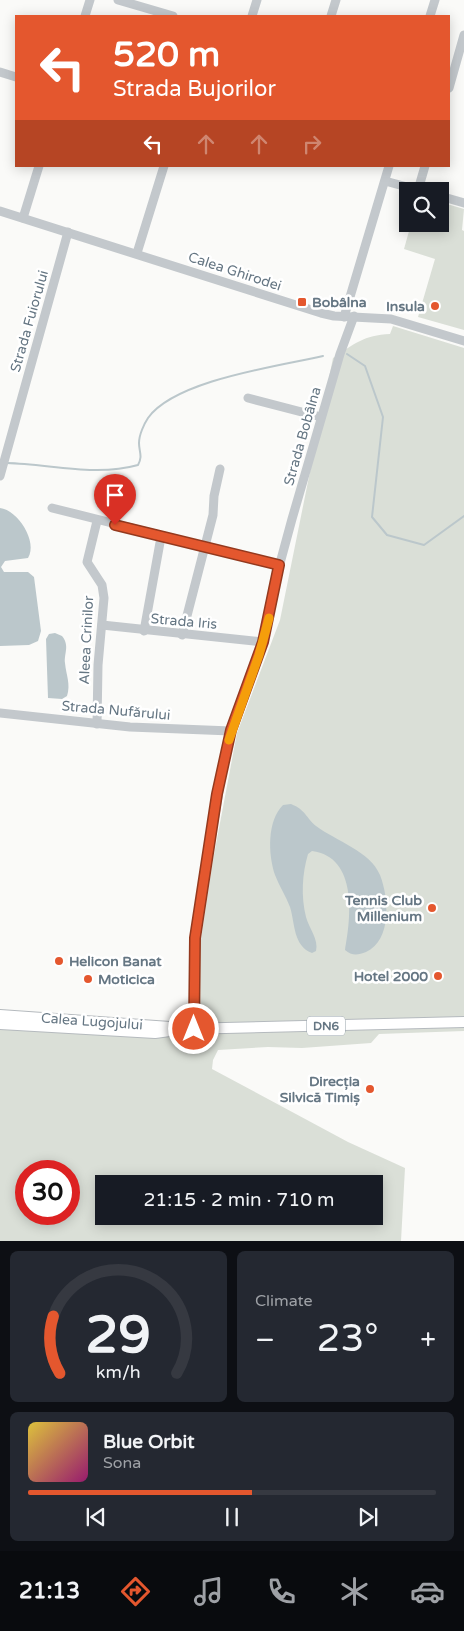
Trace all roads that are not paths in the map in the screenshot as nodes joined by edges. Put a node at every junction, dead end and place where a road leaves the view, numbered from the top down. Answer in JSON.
{"nodes":[{"id":1,"x":90,"y":0,"type":"edge"},
{"id":2,"x":118,"y":0,"type":"edge"},
{"id":3,"x":257,"y":0,"type":"edge"},
{"id":4,"x":336,"y":0,"type":"edge"},
{"id":5,"x":435,"y":0,"type":"edge"},
{"id":6,"x":85,"y":15,"type":"edge"},
{"id":7,"x":170,"y":15,"type":"edge"},
{"id":8,"x":252,"y":15,"type":"edge"},
{"id":9,"x":331,"y":15,"type":"edge"},
{"id":10,"x":430,"y":15,"type":"edge"},
{"id":11,"x":464,"y":35,"type":"edge"},
{"id":12,"x":0,"y":72,"type":"edge"},
{"id":13,"x":15,"y":77,"type":"edge"},
{"id":14,"x":450,"y":84,"type":"edge"},
{"id":15,"x":39,"y":167,"type":"edge"},
{"id":16,"x":164,"y":167,"type":"edge"},
{"id":17,"x":389,"y":167,"type":"edge"},
{"id":18,"x":425,"y":167,"type":"edge"},
{"id":19,"x":385,"y":181,"type":"junction"},
{"id":20,"x":422,"y":182,"type":"edge"},
{"id":21,"x":399,"y":185,"type":"edge"},
{"id":22,"x":449,"y":199,"type":"edge"},
{"id":23,"x":464,"y":203,"type":"edge"},
{"id":24,"x":0,"y":211,"type":"edge"},
{"id":25,"x":23,"y":218,"type":"junction"},
{"id":26,"x":68,"y":232,"type":"junction"},
{"id":27,"x":137,"y":254,"type":"junction"},
{"id":28,"x":354,"y":316,"type":"junction"},
{"id":29,"x":344,"y":317,"type":"junction"},
{"id":30,"x":464,"y":340,"type":"edge"},
{"id":31,"x":248,"y":398,"type":"dead end"},
{"id":32,"x":321,"y":418,"type":"junction"},
{"id":33,"x":220,"y":469,"type":"dead end"},
{"id":34,"x":1,"y":473,"type":"edge"},
{"id":35,"x":52,"y":508,"type":"dead end"},
{"id":36,"x":97,"y":521,"type":"junction"},
{"id":37,"x":161,"y":537,"type":"junction"},
{"id":38,"x":205,"y":548,"type":"junction"},
{"id":39,"x":279,"y":565,"type":"junction"},
{"id":40,"x":102,"y":626,"type":"junction"},
{"id":41,"x":144,"y":631,"type":"junction"},
{"id":42,"x":182,"y":635,"type":"junction"},
{"id":43,"x":263,"y":642,"type":"junction"},
{"id":44,"x":0,"y":712,"type":"edge"},
{"id":45,"x":97,"y":724,"type":"junction"},
{"id":46,"x":231,"y":730,"type":"junction"},
{"id":47,"x":0,"y":1015,"type":"edge"},
{"id":48,"x":464,"y":1022,"type":"edge"},
{"id":49,"x":0,"y":1024,"type":"edge"},
{"id":50,"x":189,"y":1029,"type":"junction"}],
"edges":[{"from":1,"to":6,"type":"street"},
{"from":2,"to":7,"type":"street"},
{"from":3,"to":8,"type":"street"},
{"from":4,"to":9,"type":"street"},
{"from":5,"to":10,"type":"street"},
{"from":11,"to":14,"type":"street"},
{"from":12,"to":13,"type":"street"},
{"from":15,"to":25,"type":"street"},
{"from":16,"to":27,"type":"street"},
{"from":17,"to":19,"type":"street"},
{"from":18,"to":20,"type":"street"},
{"from":19,"to":21,"type":"street"},
{"from":19,"to":29,"type":"street"},
{"from":22,"to":23,"type":"street"},
{"from":24,"to":25,"type":"street","name":"Calea Ghirodei"},
{"from":25,"to":26,"type":"street","name":"Calea Ghirodei"},
{"from":26,"to":27,"type":"street","name":"Calea Ghirodei"},
{"from":26,"to":34,"type":"street","name":"Strada Fuiorului"},
{"from":27,"to":29,"type":"street","name":"Calea Ghirodei"},
{"from":28,"to":29,"type":"street","name":"Calea Ghirodei"},
{"from":28,"to":30,"type":"street","name":"Calea Ghirodei"},
{"from":28,"to":32,"type":"street","name":"Strada Bobâlna"},
{"from":31,"to":32,"type":"street"},
{"from":32,"to":39,"type":"street","name":"Strada Bobâlna"},
{"from":33,"to":38,"type":"street"},
{"from":35,"to":36,"type":"street"},
{"from":36,"to":37,"type":"street"},
{"from":36,"to":40,"type":"street","name":"Aleea Crinilor"},
{"from":37,"to":38,"type":"street"},
{"from":37,"to":41,"type":"street"},
{"from":38,"to":39,"type":"street"},
{"from":38,"to":42,"type":"street"},
{"from":39,"to":43,"type":"street","name":"Strada Bobâlna"},
{"from":40,"to":41,"type":"street","name":"Strada Iris"},
{"from":40,"to":45,"type":"street","name":"Aleea Crinilor"},
{"from":41,"to":42,"type":"street","name":"Strada Iris"},
{"from":42,"to":43,"type":"street","name":"Strada Iris"},
{"from":43,"to":46,"type":"street","name":"Strada Bobâlna"},
{"from":44,"to":45,"type":"street","name":"Strada Nufărului"},
{"from":45,"to":46,"type":"street","name":"Strada Nufărului"},
{"from":46,"to":50,"type":"street","name":"Strada Bobâlna"},
{"from":47,"to":50,"type":"main road","name":"Calea Lugojului","number":"DN6"},
{"from":48,"to":50,"type":"main road","number":"DN6"},
{"from":49,"to":50,"type":"main road","name":"Calea Lugojului","number":"DN6"}]}
